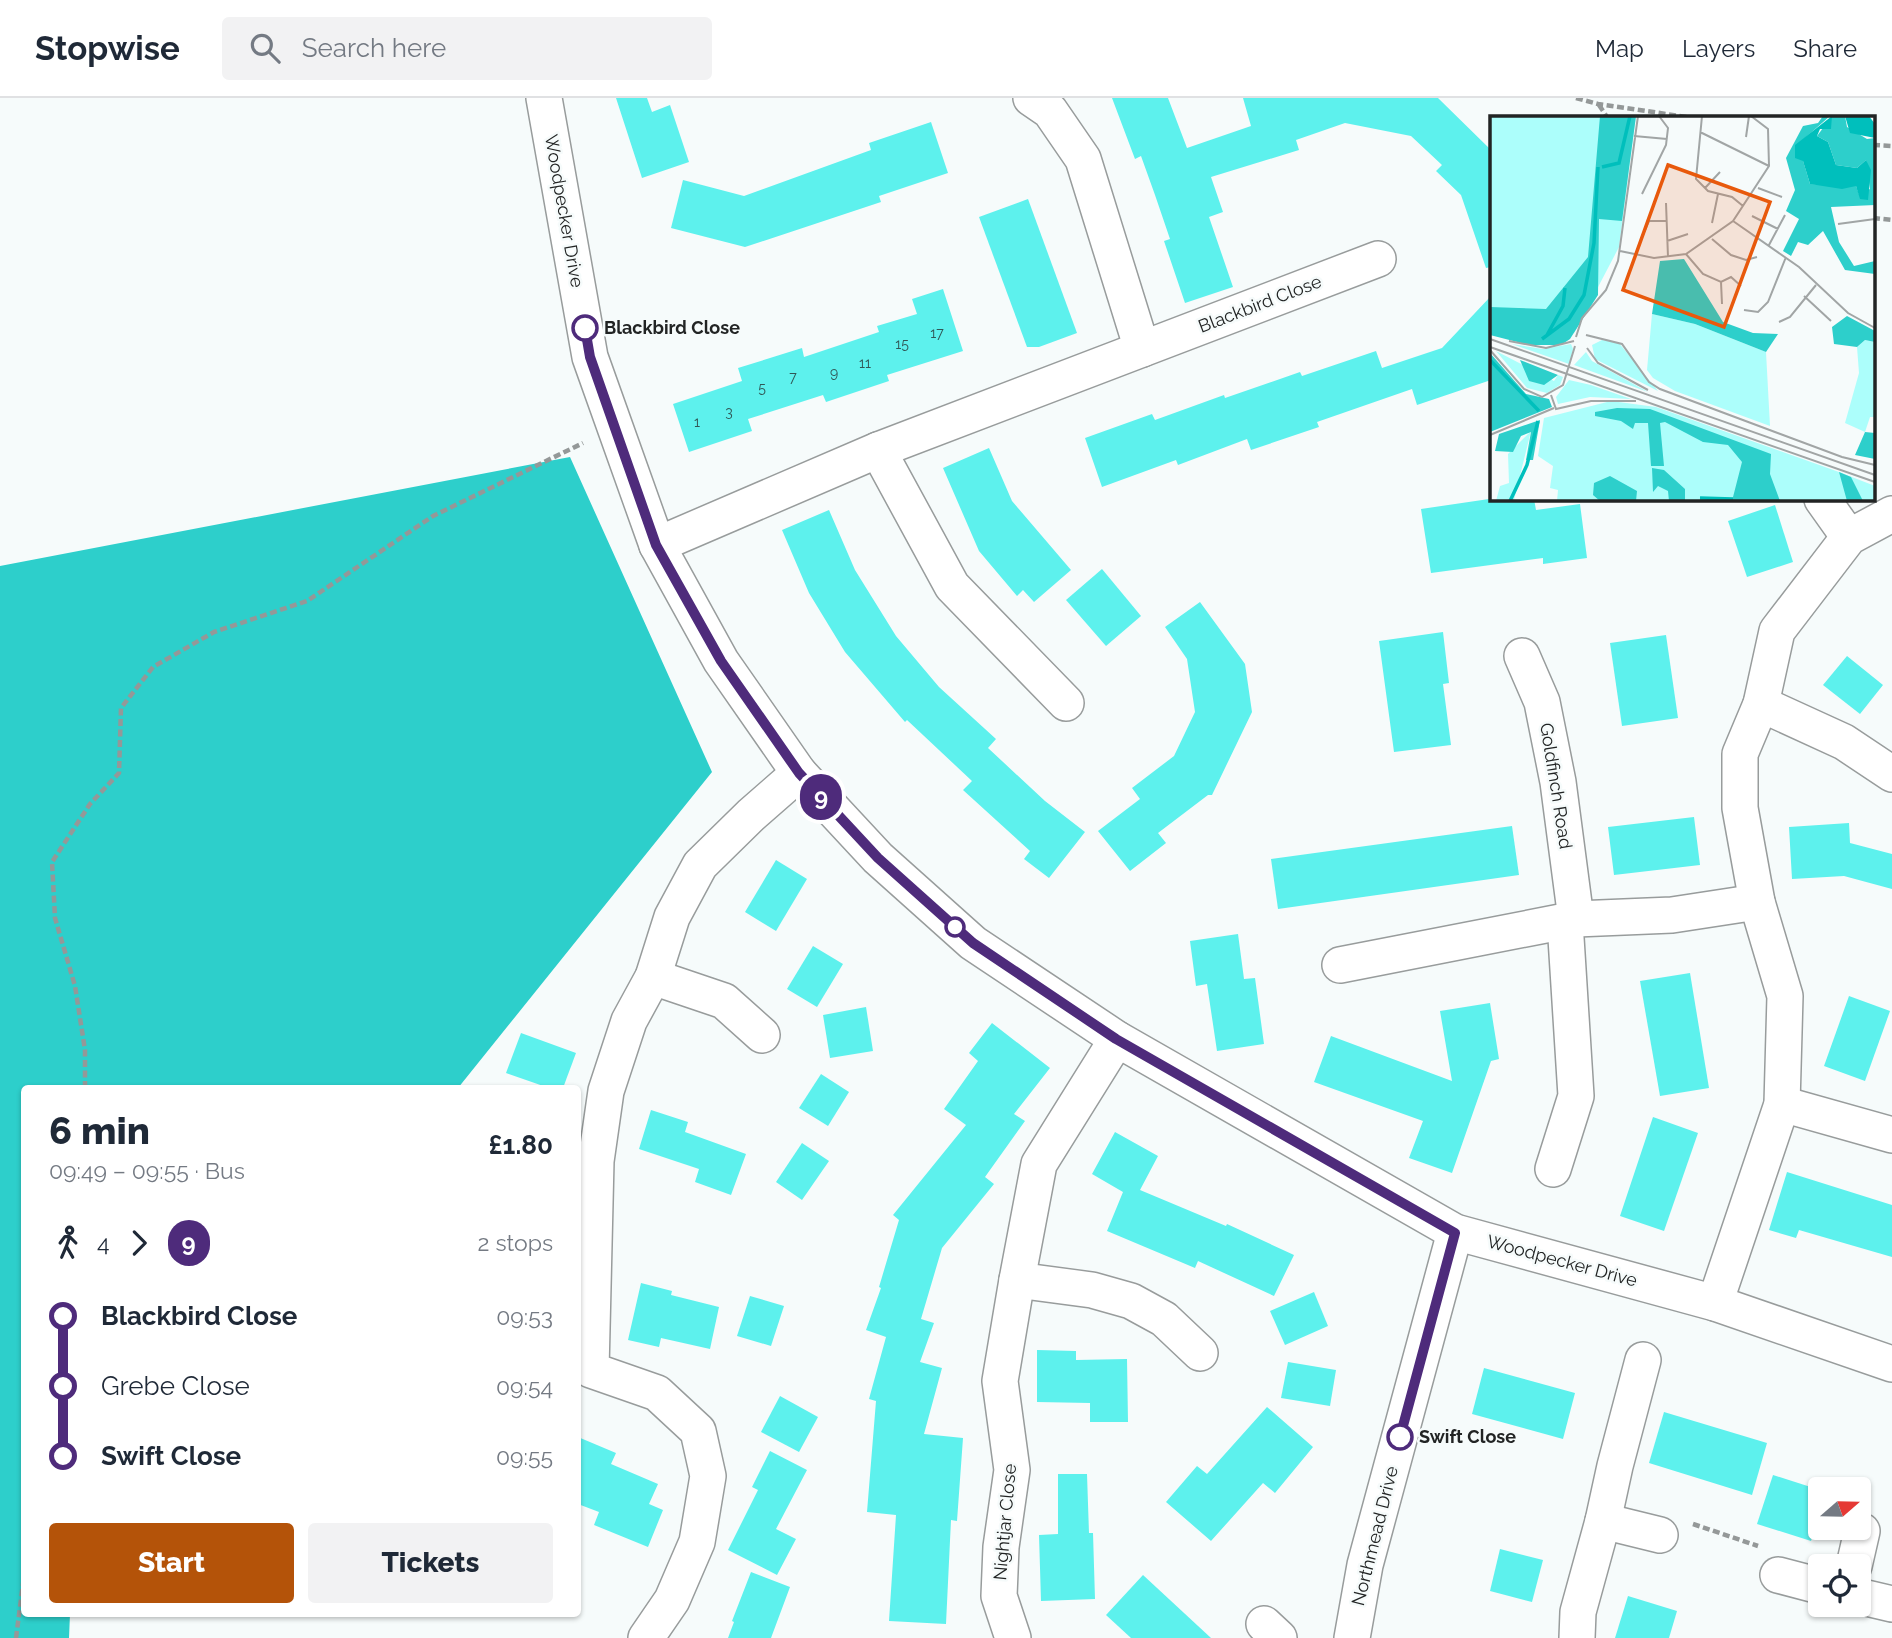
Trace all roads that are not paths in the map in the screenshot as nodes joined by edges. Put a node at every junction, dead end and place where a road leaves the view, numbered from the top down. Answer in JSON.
{"nodes":[{"id":1,"x":544,"y":98,"type":"edge"},
{"id":2,"x":1031,"y":98,"type":"edge"},
{"id":3,"x":1378,"y":259,"type":"dead end"},
{"id":4,"x":1142,"y":349,"type":"junction"},
{"id":5,"x":878,"y":450,"type":"junction"},
{"id":6,"x":1823,"y":500,"type":"edge"},
{"id":7,"x":1892,"y":514,"type":"edge"},
{"id":8,"x":1849,"y":537,"type":"junction"},
{"id":9,"x":656,"y":545,"type":"junction"},
{"id":10,"x":1522,"y":656,"type":"dead end"},
{"id":11,"x":1066,"y":703,"type":"dead end"},
{"id":12,"x":1761,"y":705,"type":"junction"},
{"id":13,"x":799,"y":773,"type":"junction"},
{"id":14,"x":1892,"y":774,"type":"edge"},
{"id":15,"x":1757,"y":902,"type":"junction"},
{"id":16,"x":1570,"y":921,"type":"junction"},
{"id":17,"x":1340,"y":965,"type":"dead end"},
{"id":18,"x":653,"y":977,"type":"junction"},
{"id":19,"x":762,"y":1035,"type":"dead end"},
{"id":20,"x":1116,"y":1039,"type":"junction"},
{"id":21,"x":1782,"y":1104,"type":"junction"},
{"id":22,"x":1892,"y":1135,"type":"edge"},
{"id":23,"x":1553,"y":1169,"type":"dead end"},
{"id":24,"x":1455,"y":1233,"type":"junction"},
{"id":25,"x":1017,"y":1280,"type":"junction"},
{"id":26,"x":1715,"y":1303,"type":"junction"},
{"id":27,"x":1200,"y":1353,"type":"dead end"},
{"id":28,"x":1643,"y":1360,"type":"dead end"},
{"id":29,"x":1892,"y":1364,"type":"edge"},
{"id":30,"x":584,"y":1376,"type":"edge"},
{"id":31,"x":1603,"y":1521,"type":"junction"},
{"id":32,"x":1660,"y":1535,"type":"road end"},
{"id":33,"x":1778,"y":1575,"type":"road end"},
{"id":34,"x":1808,"y":1583,"type":"edge"},
{"id":35,"x":1871,"y":1598,"type":"edge"},
{"id":36,"x":1892,"y":1604,"type":"edge"},
{"id":37,"x":646,"y":1638,"type":"edge"},
{"id":38,"x":1013,"y":1638,"type":"edge"},
{"id":39,"x":1352,"y":1638,"type":"edge"},
{"id":40,"x":1577,"y":1638,"type":"edge"}],
"edges":[{"from":1,"to":9,"type":"street","name":"Woodpecker Drive"},
{"from":2,"to":4,"type":"street"},
{"from":3,"to":4,"type":"street","name":"Blackbird Close"},
{"from":4,"to":5,"type":"street","name":"Blackbird Close"},
{"from":5,"to":9,"type":"street","name":"Blackbird Close"},
{"from":5,"to":11,"type":"street"},
{"from":6,"to":8,"type":"street"},
{"from":7,"to":8,"type":"street"},
{"from":8,"to":12,"type":"street"},
{"from":9,"to":13,"type":"street","name":"Woodpecker Drive"},
{"from":10,"to":16,"type":"street","name":"Goldfinch Road"},
{"from":12,"to":14,"type":"street"},
{"from":12,"to":15,"type":"street"},
{"from":13,"to":18,"type":"street"},
{"from":13,"to":20,"type":"street","name":"Woodpecker Drive"},
{"from":15,"to":16,"type":"street"},
{"from":15,"to":21,"type":"street"},
{"from":16,"to":17,"type":"street"},
{"from":16,"to":23,"type":"street","name":"Goldfinch Road"},
{"from":18,"to":19,"type":"street"},
{"from":18,"to":30,"type":"street"},
{"from":20,"to":24,"type":"street","name":"Woodpecker Drive"},
{"from":20,"to":25,"type":"street","name":"Nightjar Close"},
{"from":21,"to":22,"type":"street"},
{"from":21,"to":26,"type":"street"},
{"from":24,"to":26,"type":"street","name":"Woodpecker Drive"},
{"from":24,"to":39,"type":"street","name":"Northmead Drive"},
{"from":25,"to":27,"type":"street"},
{"from":25,"to":38,"type":"street","name":"Nightjar Close"},
{"from":26,"to":29,"type":"street","name":"Woodpecker Drive"},
{"from":28,"to":31,"type":"street"},
{"from":30,"to":37,"type":"street"},
{"from":31,"to":32,"type":"street"},
{"from":31,"to":40,"type":"street"},
{"from":33,"to":34,"type":"street"},
{"from":35,"to":36,"type":"street"}]}
